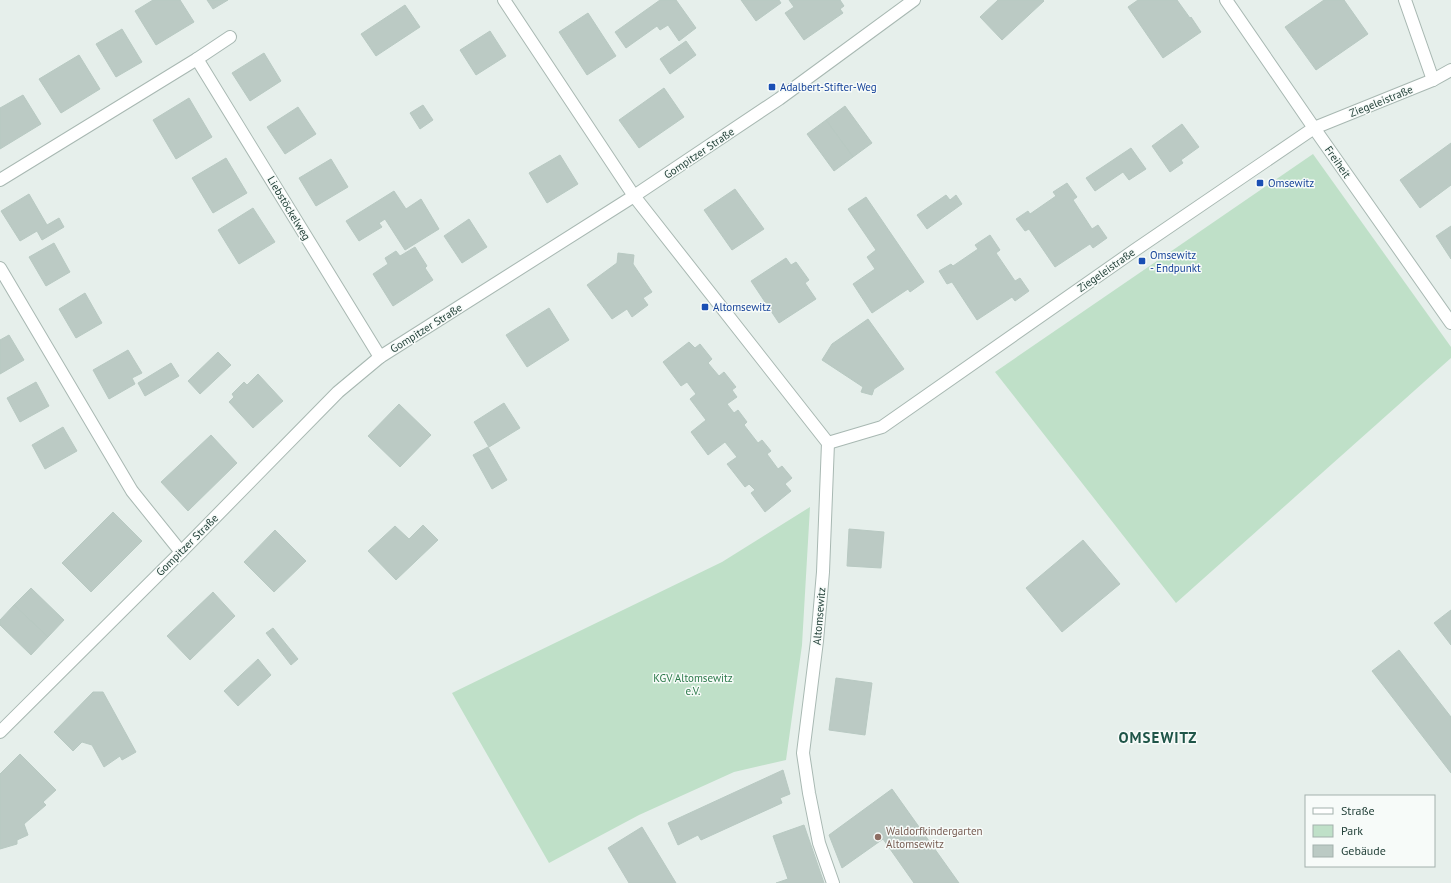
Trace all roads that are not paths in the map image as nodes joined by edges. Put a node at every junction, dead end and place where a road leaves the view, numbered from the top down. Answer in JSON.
{"nodes":[{"id":1,"x":504,"y":0,"type":"edge"},
{"id":2,"x":914,"y":0,"type":"edge"},
{"id":3,"x":1226,"y":0,"type":"edge"},
{"id":4,"x":1405,"y":0,"type":"edge"},
{"id":5,"x":230,"y":37,"type":"dead end"},
{"id":6,"x":198,"y":59,"type":"junction"},
{"id":7,"x":1451,"y":70,"type":"edge"},
{"id":8,"x":1433,"y":80,"type":"junction"},
{"id":9,"x":1314,"y":128,"type":"junction"},
{"id":10,"x":0,"y":180,"type":"edge"},
{"id":11,"x":634,"y":196,"type":"junction"},
{"id":12,"x":0,"y":268,"type":"edge"},
{"id":13,"x":1451,"y":324,"type":"edge"},
{"id":14,"x":380,"y":357,"type":"junction"},
{"id":15,"x":828,"y":443,"type":"junction"},
{"id":16,"x":181,"y":552,"type":"junction"},
{"id":17,"x":0,"y":732,"type":"edge"},
{"id":18,"x":833,"y":883,"type":"edge"}],
"edges":[{"from":1,"to":11,"type":"street"},
{"from":2,"to":11,"type":"street","name":"Gompitzer Straße"},
{"from":3,"to":9,"type":"street","name":"Freiheit"},
{"from":4,"to":8,"type":"street"},
{"from":5,"to":6,"type":"street"},
{"from":6,"to":10,"type":"street"},
{"from":6,"to":14,"type":"street","name":"Liebstöckelweg"},
{"from":7,"to":8,"type":"street","name":"Ziegeleistraße"},
{"from":8,"to":9,"type":"street","name":"Ziegeleistraße"},
{"from":9,"to":13,"type":"street","name":"Freiheit"},
{"from":9,"to":15,"type":"street","name":"Ziegeleistraße"},
{"from":11,"to":14,"type":"street","name":"Gompitzer Straße"},
{"from":11,"to":15,"type":"street"},
{"from":12,"to":16,"type":"street"},
{"from":14,"to":16,"type":"street","name":"Gompitzer Straße"},
{"from":15,"to":18,"type":"street","name":"Altomsewitz"},
{"from":16,"to":17,"type":"street","name":"Gompitzer Straße"}]}
